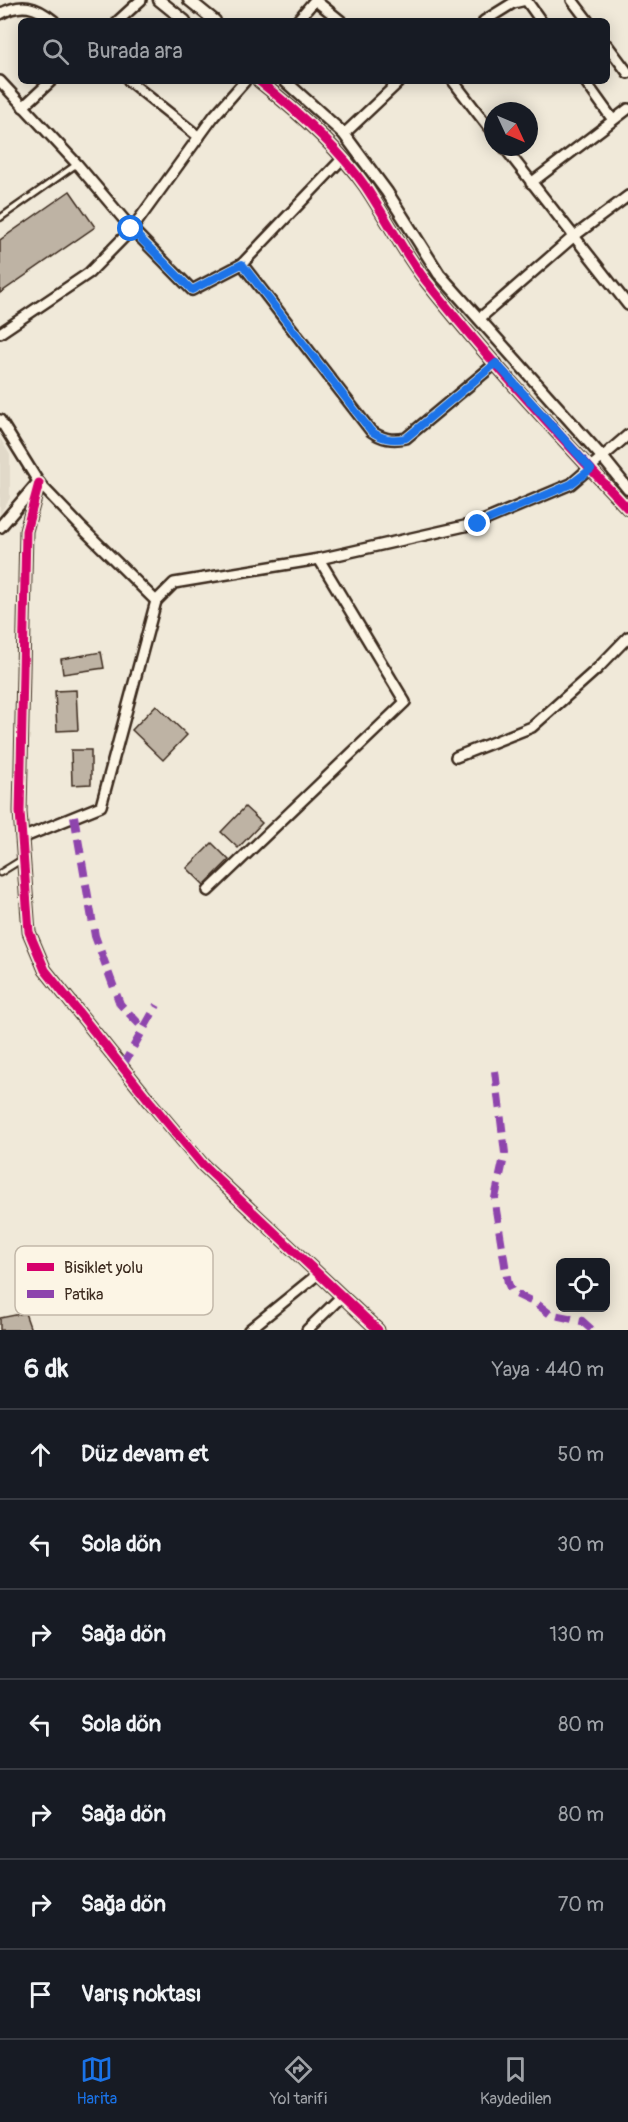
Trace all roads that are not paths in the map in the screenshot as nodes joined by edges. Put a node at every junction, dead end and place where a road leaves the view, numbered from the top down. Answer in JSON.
{"nodes":[{"id":1,"x":141,"y":0,"type":"edge"},
{"id":2,"x":159,"y":0,"type":"edge"},
{"id":3,"x":189,"y":0,"type":"edge"},
{"id":4,"x":315,"y":0,"type":"edge"},
{"id":5,"x":526,"y":0,"type":"edge"},
{"id":6,"x":572,"y":0,"type":"edge"},
{"id":7,"x":0,"y":14,"type":"edge"},
{"id":8,"x":50,"y":18,"type":"edge"},
{"id":9,"x":121,"y":18,"type":"edge"},
{"id":10,"x":180,"y":18,"type":"edge"},
{"id":11,"x":211,"y":18,"type":"edge"},
{"id":12,"x":300,"y":18,"type":"edge"},
{"id":13,"x":337,"y":18,"type":"edge"},
{"id":14,"x":489,"y":18,"type":"edge"},
{"id":15,"x":539,"y":18,"type":"edge"},
{"id":16,"x":586,"y":18,"type":"edge"},
{"id":17,"x":610,"y":49,"type":"edge"},
{"id":18,"x":628,"y":73,"type":"edge"},
{"id":19,"x":0,"y":81,"type":"edge"},
{"id":20,"x":48,"y":84,"type":"edge"},
{"id":21,"x":133,"y":84,"type":"edge"},
{"id":22,"x":242,"y":84,"type":"edge"},
{"id":23,"x":262,"y":84,"type":"edge"},
{"id":24,"x":288,"y":84,"type":"edge"},
{"id":25,"x":397,"y":84,"type":"edge"},
{"id":26,"x":455,"y":84,"type":"edge"},
{"id":27,"x":587,"y":84,"type":"edge"},
{"id":28,"x":23,"y":107,"type":"junction"},
{"id":29,"x":628,"y":109,"type":"edge"},
{"id":30,"x":613,"y":120,"type":"junction"},
{"id":31,"x":484,"y":121,"type":"edge"},
{"id":32,"x":344,"y":134,"type":"junction"},
{"id":33,"x":199,"y":137,"type":"junction"},
{"id":34,"x":511,"y":156,"type":"edge"},
{"id":35,"x":343,"y":158,"type":"junction"},
{"id":36,"x":77,"y":164,"type":"junction"},
{"id":37,"x":531,"y":183,"type":"junction"},
{"id":38,"x":628,"y":196,"type":"edge"},
{"id":39,"x":0,"y":218,"type":"edge"},
{"id":40,"x":132,"y":229,"type":"junction"},
{"id":41,"x":573,"y":237,"type":"junction"},
{"id":42,"x":242,"y":264,"type":"junction"},
{"id":43,"x":628,"y":305,"type":"edge"},
{"id":44,"x":479,"y":319,"type":"junction"},
{"id":45,"x":0,"y":333,"type":"edge"},
{"id":46,"x":496,"y":363,"type":"junction"},
{"id":47,"x":0,"y":420,"type":"edge"},
{"id":48,"x":628,"y":435,"type":"edge"},
{"id":49,"x":603,"y":458,"type":"junction"},
{"id":50,"x":591,"y":469,"type":"junction"},
{"id":51,"x":39,"y":483,"type":"junction"},
{"id":52,"x":628,"y":489,"type":"edge"},
{"id":53,"x":628,"y":509,"type":"edge"},
{"id":54,"x":0,"y":527,"type":"edge"},
{"id":55,"x":319,"y":559,"type":"junction"},
{"id":56,"x":156,"y":601,"type":"junction"},
{"id":57,"x":628,"y":637,"type":"edge"},
{"id":58,"x":456,"y":757,"type":"dead end"},
{"id":59,"x":22,"y":838,"type":"junction"},
{"id":60,"x":24,"y":858,"type":"junction"},
{"id":61,"x":0,"y":873,"type":"edge"},
{"id":62,"x":208,"y":891,"type":"dead end"},
{"id":63,"x":318,"y":1274,"type":"junction"},
{"id":64,"x":342,"y":1296,"type":"junction"},
{"id":65,"x":249,"y":1330,"type":"edge"},
{"id":66,"x":306,"y":1330,"type":"edge"},
{"id":67,"x":378,"y":1330,"type":"edge"}],
"edges":[{"from":1,"to":9,"type":"street"},
{"from":2,"to":10,"type":"street"},
{"from":3,"to":11,"type":"street"},
{"from":4,"to":12,"type":"street"},
{"from":4,"to":13,"type":"street"},
{"from":5,"to":14,"type":"street"},
{"from":5,"to":15,"type":"street"},
{"from":6,"to":16,"type":"street"},
{"from":7,"to":8,"type":"street"},
{"from":17,"to":18,"type":"street"},
{"from":19,"to":28,"type":"street"},
{"from":20,"to":28,"type":"street"},
{"from":21,"to":33,"type":"street"},
{"from":22,"to":33,"type":"street"},
{"from":23,"to":35,"type":"street"},
{"from":24,"to":32,"type":"street"},
{"from":25,"to":32,"type":"street"},
{"from":26,"to":31,"type":"street"},
{"from":27,"to":30,"type":"street"},
{"from":28,"to":36,"type":"street"},
{"from":29,"to":30,"type":"street"},
{"from":30,"to":37,"type":"street"},
{"from":32,"to":44,"type":"street"},
{"from":33,"to":40,"type":"street"},
{"from":34,"to":37,"type":"street"},
{"from":35,"to":42,"type":"street"},
{"from":35,"to":46,"type":"street"},
{"from":36,"to":39,"type":"lane"},
{"from":36,"to":40,"type":"street"},
{"from":37,"to":41,"type":"street"},
{"from":38,"to":41,"type":"street"},
{"from":40,"to":42,"type":"street"},
{"from":40,"to":45,"type":"street"},
{"from":41,"to":43,"type":"street"},
{"from":41,"to":44,"type":"street"},
{"from":42,"to":46,"type":"street"},
{"from":44,"to":49,"type":"street"},
{"from":46,"to":50,"type":"street"},
{"from":47,"to":51,"type":"street"},
{"from":48,"to":49,"type":"street"},
{"from":49,"to":50,"type":"street"},
{"from":49,"to":52,"type":"street"},
{"from":50,"to":53,"type":"street"},
{"from":50,"to":55,"type":"street"},
{"from":51,"to":54,"type":"street"},
{"from":51,"to":56,"type":"street"},
{"from":51,"to":59,"type":"street"},
{"from":55,"to":56,"type":"street"},
{"from":55,"to":62,"type":"street"},
{"from":56,"to":59,"type":"street"},
{"from":57,"to":58,"type":"street"},
{"from":59,"to":60,"type":"street"},
{"from":60,"to":61,"type":"lane"},
{"from":60,"to":63,"type":"street"},
{"from":63,"to":64,"type":"street"},
{"from":63,"to":65,"type":"street"},
{"from":64,"to":66,"type":"street"},
{"from":64,"to":67,"type":"street"}]}
